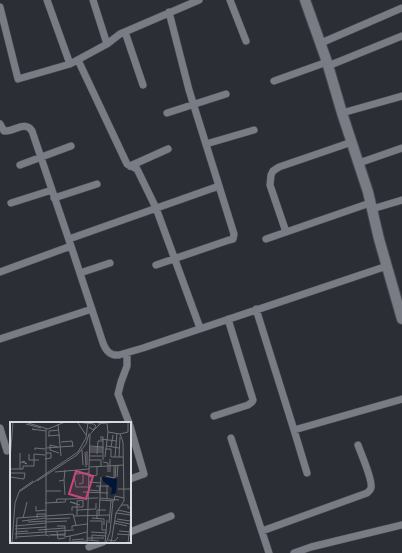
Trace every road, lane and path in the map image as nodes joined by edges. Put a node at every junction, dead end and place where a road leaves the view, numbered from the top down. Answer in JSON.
{"nodes":[{"id":1,"x":47,"y":0,"type":"edge"},
{"id":2,"x":93,"y":0,"type":"edge"},
{"id":3,"x":199,"y":0,"type":"edge"},
{"id":4,"x":230,"y":0,"type":"edge"},
{"id":5,"x":308,"y":1,"type":"edge"},
{"id":6,"x":0,"y":7,"type":"edge"},
{"id":7,"x":402,"y":8,"type":"edge"},
{"id":8,"x":169,"y":12,"type":"junction"},
{"id":9,"x":124,"y":32,"type":"junction"},
{"id":10,"x":402,"y":36,"type":"edge"},
{"id":11,"x":246,"y":41,"type":"dead end"},
{"id":12,"x":320,"y":43,"type":"junction"},
{"id":13,"x":107,"y":44,"type":"junction"},
{"id":14,"x":78,"y":60,"type":"junction"},
{"id":15,"x":70,"y":64,"type":"junction"},
{"id":16,"x":328,"y":64,"type":"junction"},
{"id":17,"x":274,"y":81,"type":"dead end"},
{"id":18,"x":143,"y":86,"type":"dead end"},
{"id":19,"x":226,"y":94,"type":"dead end"},
{"id":20,"x":402,"y":96,"type":"edge"},
{"id":21,"x":194,"y":104,"type":"junction"},
{"id":22,"x":167,"y":113,"type":"dead end"},
{"id":23,"x":342,"y":113,"type":"junction"},
{"id":24,"x":0,"y":124,"type":"edge"},
{"id":25,"x":254,"y":130,"type":"dead end"},
{"id":26,"x":352,"y":142,"type":"junction"},
{"id":27,"x":206,"y":144,"type":"junction"},
{"id":28,"x":71,"y":146,"type":"dead end"},
{"id":29,"x":402,"y":148,"type":"edge"},
{"id":30,"x":168,"y":149,"type":"dead end"},
{"id":31,"x":41,"y":156,"type":"junction"},
{"id":32,"x":358,"y":163,"type":"junction"},
{"id":33,"x":20,"y":165,"type":"dead end"},
{"id":34,"x":130,"y":166,"type":"junction"},
{"id":35,"x":98,"y":184,"type":"dead end"},
{"id":36,"x":219,"y":186,"type":"junction"},
{"id":37,"x":52,"y":190,"type":"junction"},
{"id":38,"x":54,"y":198,"type":"junction"},
{"id":39,"x":402,"y":200,"type":"edge"},
{"id":40,"x":11,"y":204,"type":"dead end"},
{"id":41,"x":371,"y":206,"type":"junction"},
{"id":42,"x":156,"y":208,"type":"junction"},
{"id":43,"x":286,"y":232,"type":"junction"},
{"id":44,"x":266,"y":239,"type":"dead end"},
{"id":45,"x":70,"y":243,"type":"junction"},
{"id":46,"x":175,"y":259,"type":"junction"},
{"id":47,"x":110,"y":263,"type":"dead end"},
{"id":48,"x":156,"y":265,"type":"dead end"},
{"id":49,"x":386,"y":266,"type":"junction"},
{"id":50,"x":0,"y":272,"type":"edge"},
{"id":51,"x":80,"y":273,"type":"junction"},
{"id":52,"x":92,"y":309,"type":"junction"},
{"id":53,"x":256,"y":309,"type":"junction"},
{"id":54,"x":228,"y":319,"type":"junction"},
{"id":55,"x":402,"y":319,"type":"edge"},
{"id":56,"x":200,"y":328,"type":"junction"},
{"id":57,"x":0,"y":339,"type":"edge"},
{"id":58,"x":127,"y":353,"type":"junction"},
{"id":59,"x":402,"y":399,"type":"edge"},
{"id":60,"x":214,"y":416,"type":"dead end"},
{"id":61,"x":129,"y":422,"type":"edge"},
{"id":62,"x":0,"y":428,"type":"edge"},
{"id":63,"x":131,"y":429,"type":"edge"},
{"id":64,"x":294,"y":430,"type":"junction"},
{"id":65,"x":231,"y":438,"type":"dead end"},
{"id":66,"x":358,"y":445,"type":"dead end"},
{"id":67,"x":7,"y":451,"type":"dead end"},
{"id":68,"x":307,"y":473,"type":"dead end"},
{"id":69,"x":131,"y":479,"type":"edge"},
{"id":70,"x":171,"y":516,"type":"dead end"},
{"id":71,"x":402,"y":525,"type":"edge"},
{"id":72,"x":262,"y":531,"type":"junction"},
{"id":73,"x":131,"y":532,"type":"edge"},
{"id":74,"x":100,"y":543,"type":"edge"},
{"id":75,"x":89,"y":547,"type":"edge"},
{"id":76,"x":269,"y":553,"type":"edge"},
{"id":77,"x":294,"y":553,"type":"edge"}],
"edges":[{"from":1,"to":15,"type":"street"},
{"from":2,"to":13,"type":"street"},
{"from":3,"to":8,"type":"street"},
{"from":4,"to":11,"type":"street"},
{"from":5,"to":12,"type":"street"},
{"from":6,"to":15,"type":"street"},
{"from":7,"to":12,"type":"street"},
{"from":8,"to":9,"type":"street"},
{"from":8,"to":21,"type":"street"},
{"from":9,"to":13,"type":"street"},
{"from":9,"to":18,"type":"street"},
{"from":10,"to":16,"type":"street"},
{"from":12,"to":16,"type":"street"},
{"from":13,"to":14,"type":"street"},
{"from":14,"to":15,"type":"street"},
{"from":14,"to":34,"type":"street"},
{"from":16,"to":17,"type":"street"},
{"from":16,"to":23,"type":"street"},
{"from":19,"to":21,"type":"street"},
{"from":20,"to":23,"type":"street"},
{"from":21,"to":22,"type":"street"},
{"from":21,"to":27,"type":"street"},
{"from":23,"to":26,"type":"street"},
{"from":24,"to":31,"type":"street"},
{"from":25,"to":27,"type":"street"},
{"from":26,"to":32,"type":"street"},
{"from":26,"to":43,"type":"street"},
{"from":27,"to":36,"type":"street"},
{"from":28,"to":31,"type":"street"},
{"from":29,"to":32,"type":"street"},
{"from":30,"to":34,"type":"street"},
{"from":31,"to":33,"type":"street"},
{"from":31,"to":37,"type":"street"},
{"from":32,"to":41,"type":"street"},
{"from":34,"to":42,"type":"street"},
{"from":35,"to":38,"type":"street"},
{"from":36,"to":42,"type":"street"},
{"from":36,"to":46,"type":"street"},
{"from":37,"to":38,"type":"street"},
{"from":37,"to":40,"type":"street"},
{"from":38,"to":45,"type":"street"},
{"from":39,"to":41,"type":"street"},
{"from":41,"to":43,"type":"street"},
{"from":41,"to":49,"type":"street"},
{"from":42,"to":45,"type":"street"},
{"from":42,"to":46,"type":"street"},
{"from":43,"to":44,"type":"street"},
{"from":45,"to":50,"type":"street"},
{"from":45,"to":51,"type":"street"},
{"from":46,"to":48,"type":"street"},
{"from":46,"to":56,"type":"street"},
{"from":47,"to":51,"type":"street"},
{"from":49,"to":53,"type":"street"},
{"from":49,"to":55,"type":"street"},
{"from":51,"to":52,"type":"street"},
{"from":52,"to":57,"type":"street"},
{"from":52,"to":58,"type":"street"},
{"from":53,"to":54,"type":"street"},
{"from":53,"to":64,"type":"street"},
{"from":54,"to":56,"type":"street"},
{"from":54,"to":60,"type":"street"},
{"from":56,"to":58,"type":"street"},
{"from":58,"to":61,"type":"street"},
{"from":59,"to":64,"type":"street"},
{"from":62,"to":67,"type":"street"},
{"from":63,"to":69,"type":"street"},
{"from":64,"to":68,"type":"street"},
{"from":65,"to":72,"type":"street"},
{"from":66,"to":72,"type":"street"},
{"from":70,"to":73,"type":"street"},
{"from":71,"to":77,"type":"street"},
{"from":72,"to":76,"type":"street"},
{"from":74,"to":75,"type":"street"}]}
